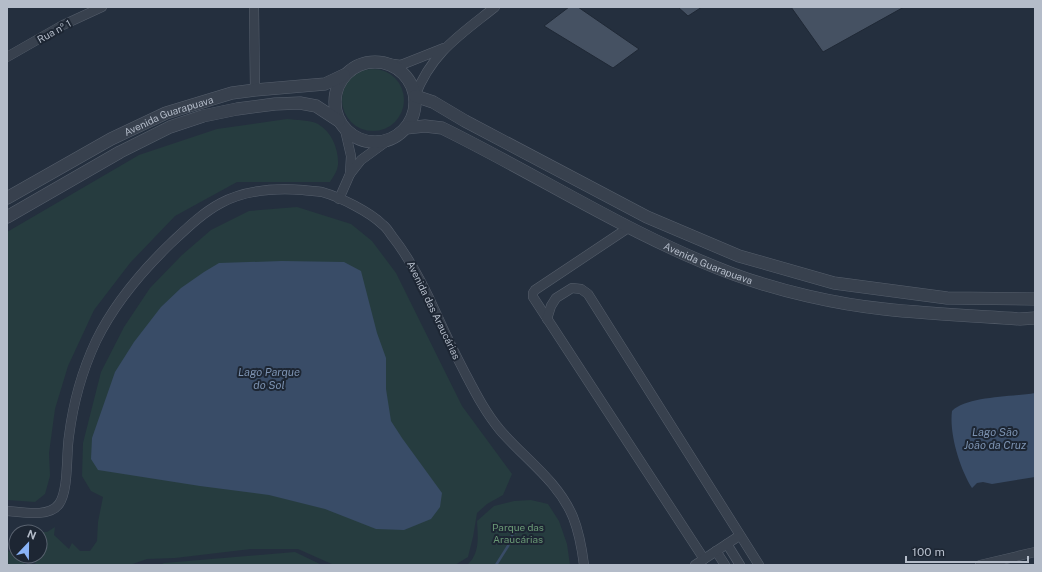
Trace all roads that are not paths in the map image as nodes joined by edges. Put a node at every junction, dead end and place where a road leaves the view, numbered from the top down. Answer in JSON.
{"nodes":[{"id":1,"x":102,"y":7,"type":"edge"},
{"id":2,"x":254,"y":7,"type":"edge"},
{"id":3,"x":495,"y":7,"type":"edge"},
{"id":4,"x":445,"y":47,"type":"junction"},
{"id":5,"x":7,"y":57,"type":"edge"},
{"id":6,"x":386,"y":63,"type":"junction"},
{"id":7,"x":344,"y":75,"type":"junction"},
{"id":8,"x":255,"y":90,"type":"junction"},
{"id":9,"x":415,"y":96,"type":"junction"},
{"id":10,"x":342,"y":125,"type":"junction"},
{"id":11,"x":406,"y":128,"type":"junction"},
{"id":12,"x":387,"y":141,"type":"junction"},
{"id":13,"x":350,"y":174,"type":"junction"},
{"id":14,"x":7,"y":198,"type":"edge"},
{"id":15,"x":339,"y":199,"type":"junction"},
{"id":16,"x":7,"y":217,"type":"edge"},
{"id":17,"x":628,"y":228,"type":"junction"},
{"id":18,"x":1035,"y":299,"type":"edge"},
{"id":19,"x":1035,"y":318,"type":"edge"},
{"id":20,"x":547,"y":319,"type":"junction"},
{"id":21,"x":7,"y":511,"type":"edge"},
{"id":22,"x":739,"y":536,"type":"junction"},
{"id":23,"x":727,"y":544,"type":"junction"},
{"id":24,"x":716,"y":551,"type":"junction"},
{"id":25,"x":1035,"y":552,"type":"edge"},
{"id":26,"x":704,"y":559,"type":"junction"},
{"id":27,"x":584,"y":565,"type":"edge"},
{"id":28,"x":695,"y":565,"type":"edge"},
{"id":29,"x":725,"y":565,"type":"edge"},
{"id":30,"x":740,"y":565,"type":"edge"},
{"id":31,"x":759,"y":565,"type":"edge"},
{"id":32,"x":980,"y":565,"type":"edge"}],
"edges":[{"from":1,"to":5,"type":"street","name":"Rua nº 1"},
{"from":2,"to":8,"type":"street"},
{"from":3,"to":4,"type":"street"},
{"from":4,"to":6,"type":"street"},
{"from":4,"to":9,"type":"street"},
{"from":6,"to":7,"type":"street"},
{"from":6,"to":9,"type":"street"},
{"from":7,"to":8,"type":"street","name":"Avenida Guarapuava"},
{"from":7,"to":10,"type":"street"},
{"from":8,"to":14,"type":"street","name":"Avenida Guarapuava"},
{"from":9,"to":11,"type":"street"},
{"from":9,"to":18,"type":"street","name":"Avenida Guarapuava"},
{"from":10,"to":12,"type":"street"},
{"from":10,"to":13,"type":"street"},
{"from":10,"to":16,"type":"street","name":"Avenida Guarapuava"},
{"from":11,"to":12,"type":"street"},
{"from":11,"to":17,"type":"street","name":"Avenida Guarapuava"},
{"from":12,"to":13,"type":"street"},
{"from":13,"to":15,"type":"street"},
{"from":15,"to":21,"type":"street","name":"Avenida das Araucárias"},
{"from":15,"to":27,"type":"street","name":"Avenida das Araucárias"},
{"from":17,"to":19,"type":"street","name":"Avenida Guarapuava"},
{"from":17,"to":20,"type":"street"},
{"from":20,"to":22,"type":"street"},
{"from":20,"to":26,"type":"street"},
{"from":22,"to":23,"type":"street"},
{"from":22,"to":31,"type":"street"},
{"from":23,"to":24,"type":"street"},
{"from":23,"to":30,"type":"street"},
{"from":24,"to":26,"type":"street"},
{"from":24,"to":29,"type":"street"},
{"from":25,"to":32,"type":"street"},
{"from":26,"to":28,"type":"street"}]}
